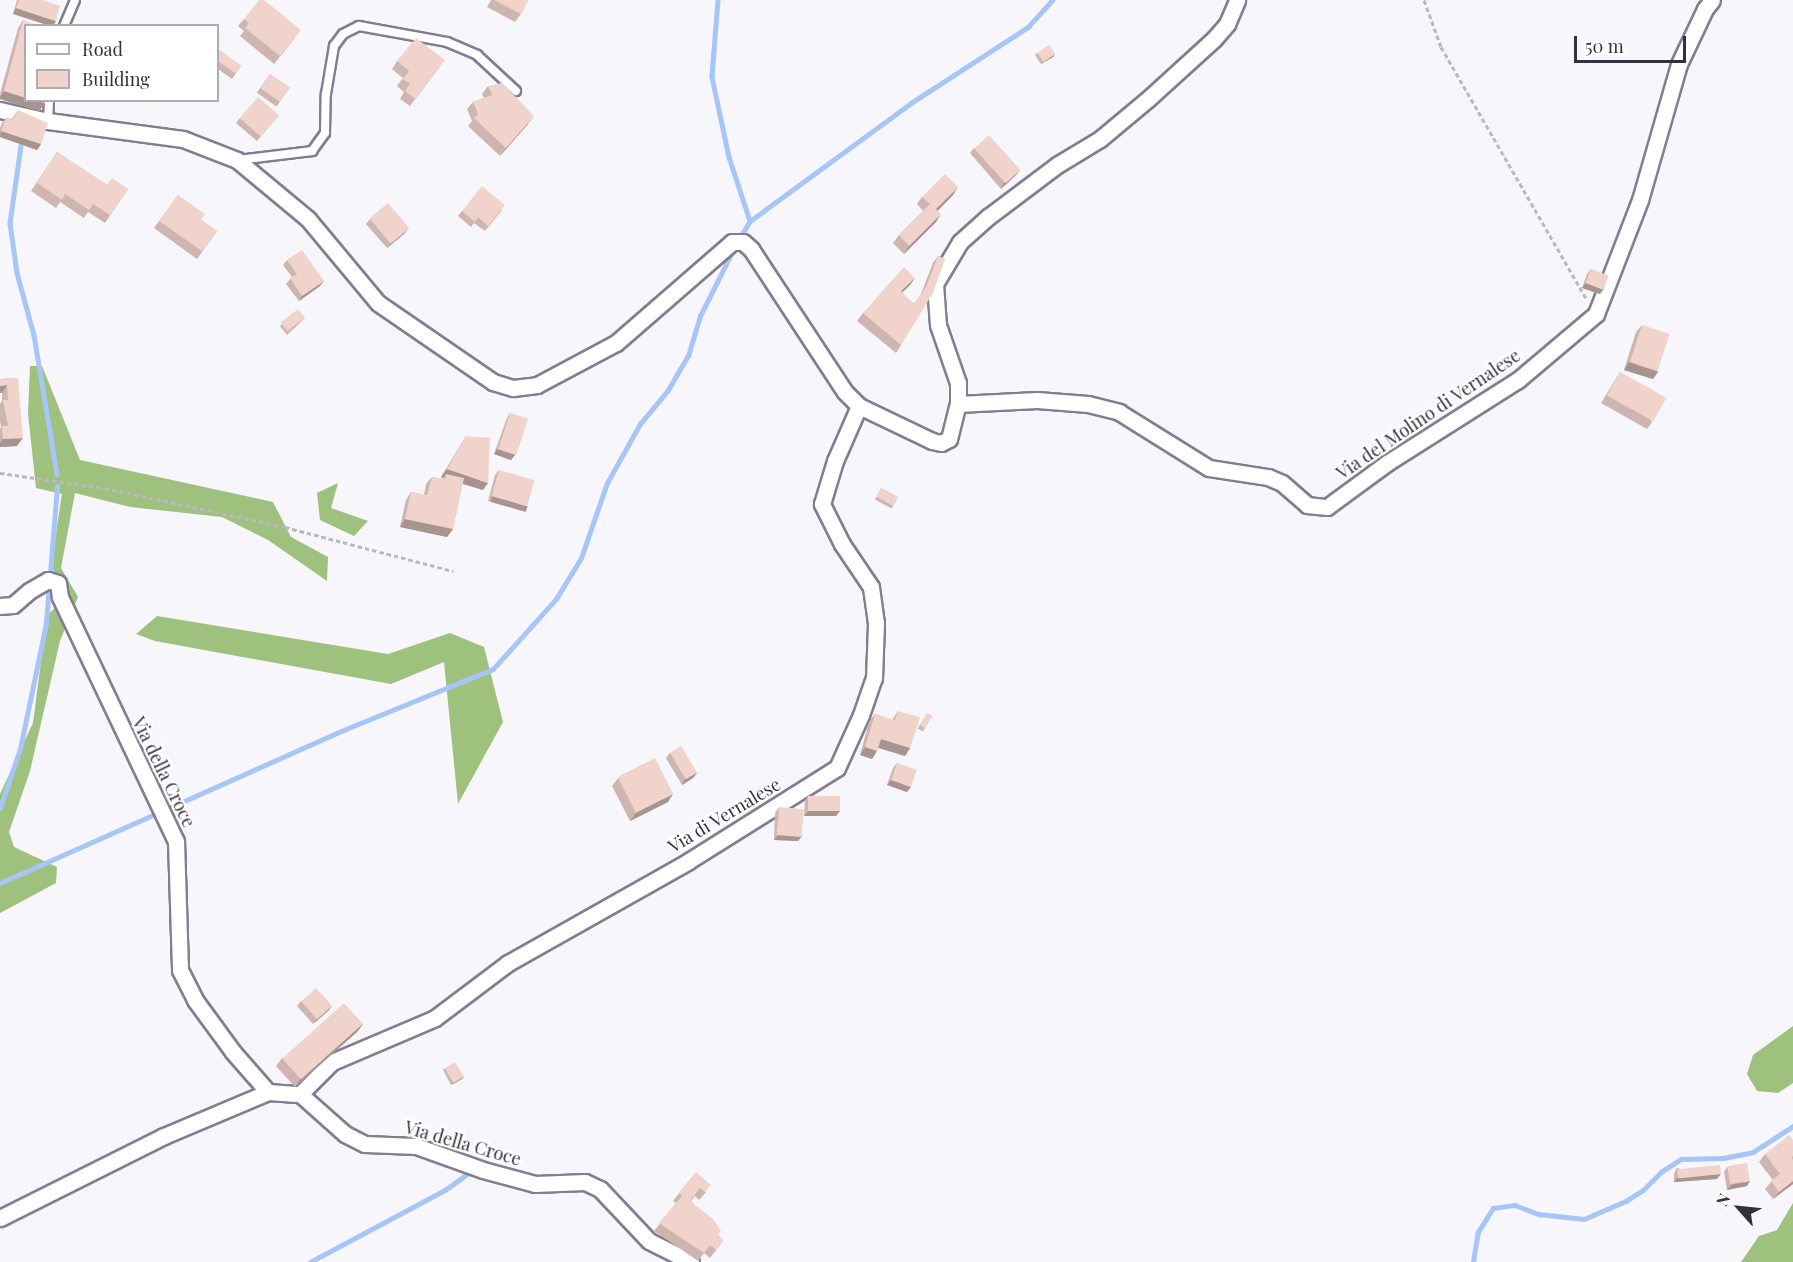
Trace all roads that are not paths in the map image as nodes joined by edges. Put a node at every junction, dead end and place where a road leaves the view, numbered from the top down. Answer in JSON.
{"nodes":[{"id":1,"x":75,"y":0,"type":"edge"},
{"id":2,"x":1237,"y":0,"type":"edge"},
{"id":3,"x":1712,"y":0,"type":"edge"},
{"id":4,"x":65,"y":24,"type":"edge"},
{"id":5,"x":516,"y":91,"type":"dead end"},
{"id":6,"x":49,"y":102,"type":"edge"},
{"id":7,"x":0,"y":110,"type":"edge"},
{"id":8,"x":48,"y":121,"type":"junction"},
{"id":9,"x":237,"y":160,"type":"junction"},
{"id":10,"x":958,"y":404,"type":"junction"},
{"id":11,"x":859,"y":406,"type":"junction"},
{"id":12,"x":0,"y":606,"type":"edge"},
{"id":13,"x":267,"y":1092,"type":"junction"},
{"id":14,"x":300,"y":1094,"type":"junction"},
{"id":15,"x":0,"y":1218,"type":"edge"},
{"id":16,"x":692,"y":1262,"type":"edge"}],
"edges":[{"from":1,"to":4,"type":"lane"},
{"from":2,"to":10,"type":"street"},
{"from":3,"to":10,"type":"street","name":"Via del Molino di Vernalese"},
{"from":5,"to":9,"type":"lane"},
{"from":6,"to":8,"type":"lane"},
{"from":7,"to":8,"type":"street"},
{"from":8,"to":9,"type":"street"},
{"from":9,"to":11,"type":"street"},
{"from":10,"to":11,"type":"street"},
{"from":11,"to":14,"type":"street","name":"Via di Vernalese"},
{"from":12,"to":13,"type":"street","name":"Via della Croce"},
{"from":13,"to":14,"type":"street"},
{"from":13,"to":15,"type":"street"},
{"from":14,"to":16,"type":"street","name":"Via della Croce"}]}
